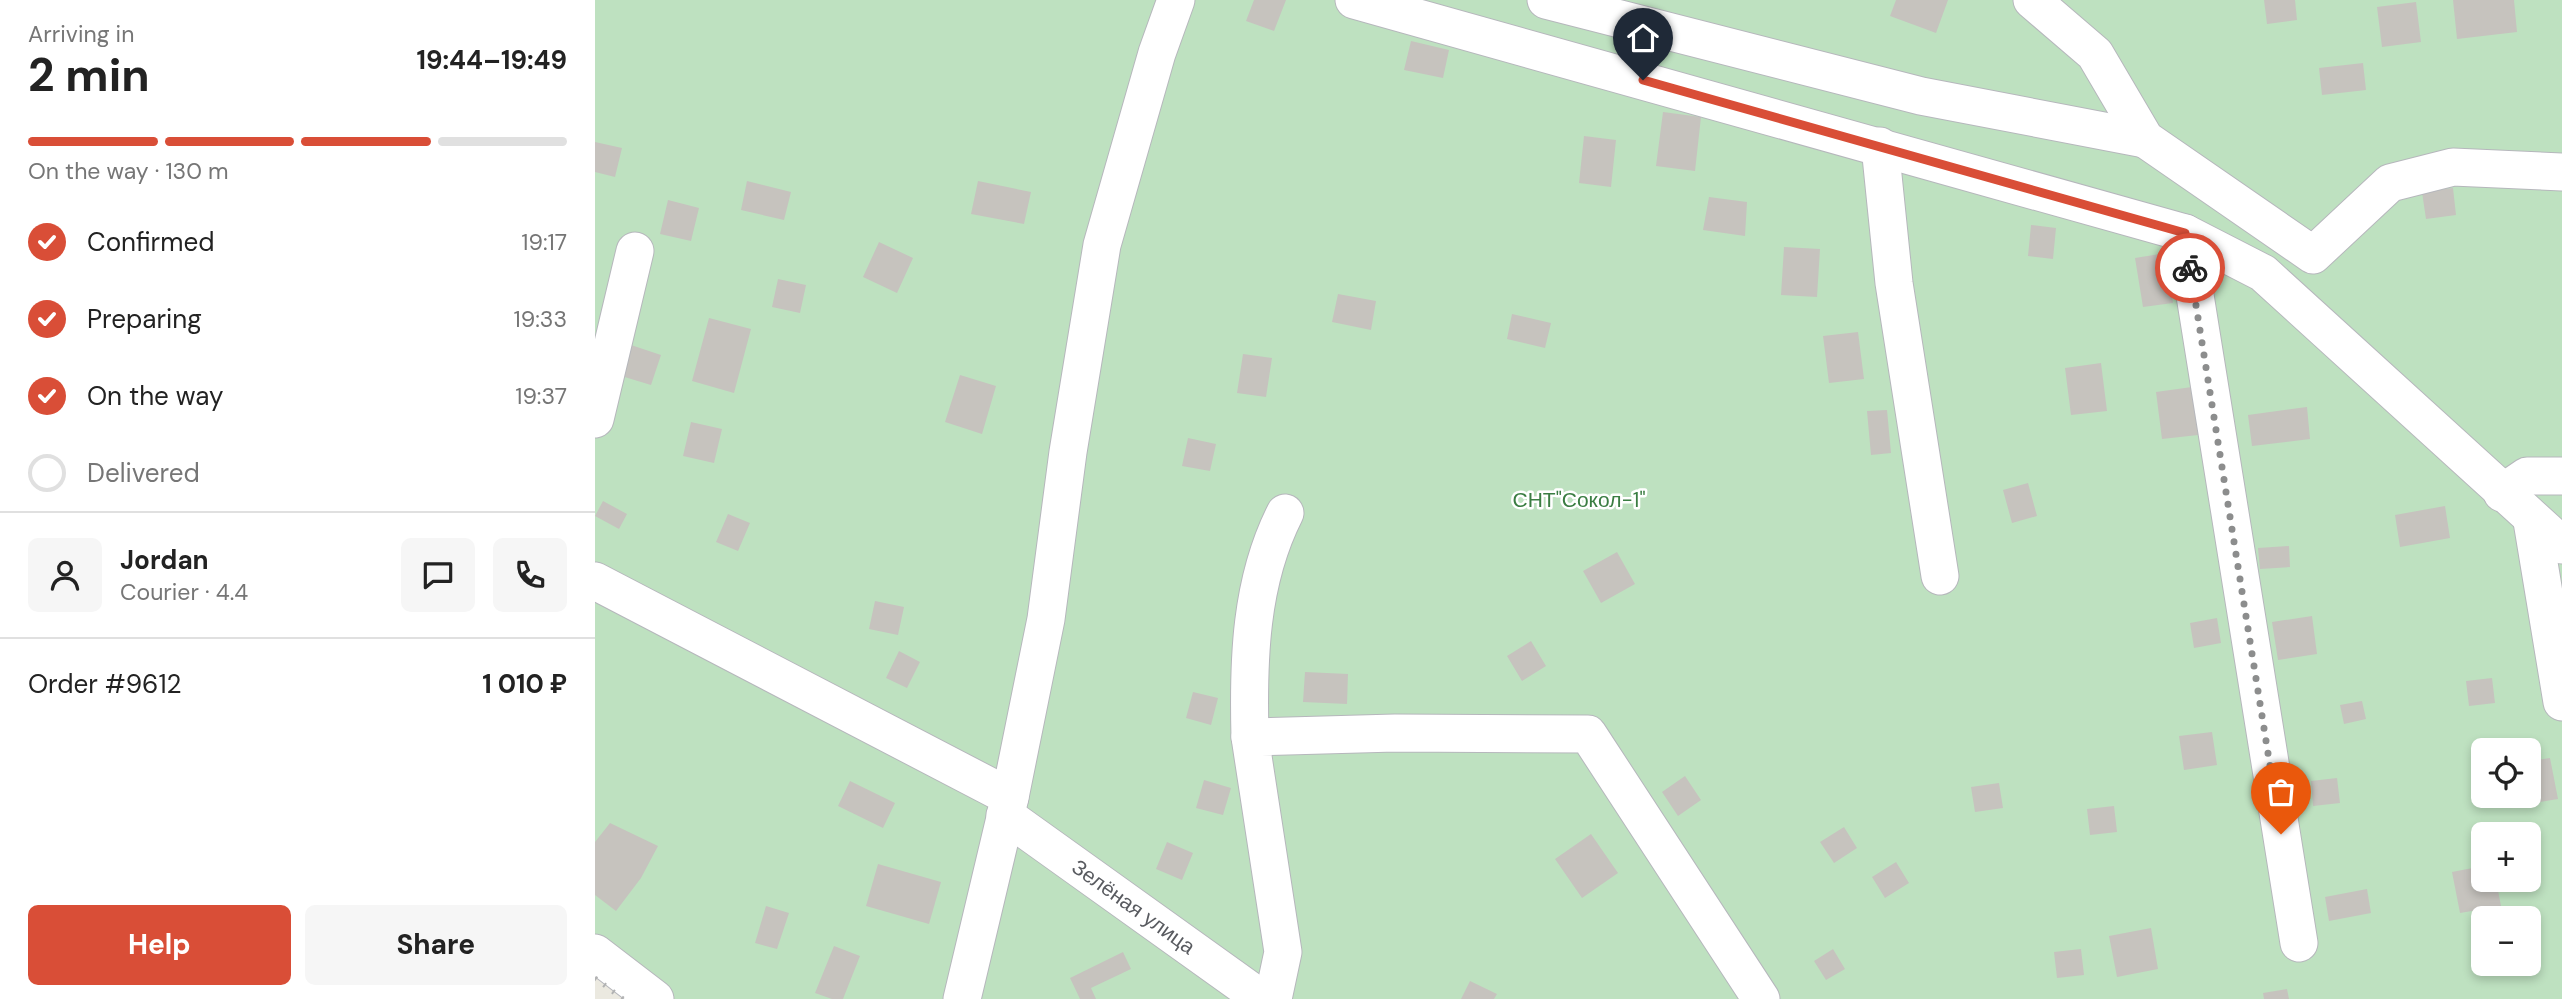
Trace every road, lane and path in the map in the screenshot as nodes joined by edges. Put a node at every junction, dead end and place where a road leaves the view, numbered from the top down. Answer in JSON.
{"nodes":[{"id":1,"x":1176,"y":0,"type":"edge"},
{"id":2,"x":1354,"y":0,"type":"edge"},
{"id":3,"x":1546,"y":0,"type":"edge"},
{"id":4,"x":2032,"y":0,"type":"edge"},
{"id":5,"x":2145,"y":139,"type":"junction"},
{"id":6,"x":1880,"y":146,"type":"junction"},
{"id":7,"x":2562,"y":172,"type":"edge"},
{"id":8,"x":2185,"y":233,"type":"junction"},
{"id":9,"x":635,"y":251,"type":"dead end"},
{"id":10,"x":595,"y":419,"type":"edge"},
{"id":11,"x":2562,"y":476,"type":"edge"},
{"id":12,"x":2502,"y":493,"type":"junction"},
{"id":13,"x":1286,"y":513,"type":"dead end"},
{"id":14,"x":2532,"y":521,"type":"junction"},
{"id":15,"x":2562,"y":545,"type":"edge"},
{"id":16,"x":1940,"y":576,"type":"dead end"},
{"id":17,"x":595,"y":581,"type":"edge"},
{"id":18,"x":2562,"y":702,"type":"edge"},
{"id":19,"x":1250,"y":737,"type":"junction"},
{"id":20,"x":1008,"y":806,"type":"junction"},
{"id":21,"x":2298,"y":943,"type":"dead end"},
{"id":22,"x":595,"y":953,"type":"edge"},
{"id":23,"x":655,"y":999,"type":"edge"},
{"id":24,"x":962,"y":999,"type":"edge"},
{"id":25,"x":1262,"y":999,"type":"edge"},
{"id":26,"x":1273,"y":999,"type":"edge"},
{"id":27,"x":1761,"y":999,"type":"edge"}],
"edges":[{"from":1,"to":20,"type":"street"},
{"from":2,"to":6,"type":"street"},
{"from":3,"to":5,"type":"street"},
{"from":4,"to":5,"type":"street"},
{"from":5,"to":7,"type":"street"},
{"from":6,"to":8,"type":"street"},
{"from":6,"to":16,"type":"street"},
{"from":8,"to":12,"type":"street"},
{"from":8,"to":21,"type":"street"},
{"from":9,"to":10,"type":"street"},
{"from":11,"to":12,"type":"street"},
{"from":12,"to":14,"type":"street"},
{"from":13,"to":19,"type":"street"},
{"from":14,"to":15,"type":"street"},
{"from":14,"to":18,"type":"street"},
{"from":17,"to":20,"type":"street","name":"Зелёная улица"},
{"from":19,"to":26,"type":"street"},
{"from":19,"to":27,"type":"street"},
{"from":20,"to":24,"type":"street"},
{"from":20,"to":25,"type":"street","name":"Зелёная улица"},
{"from":22,"to":23,"type":"street"}]}
